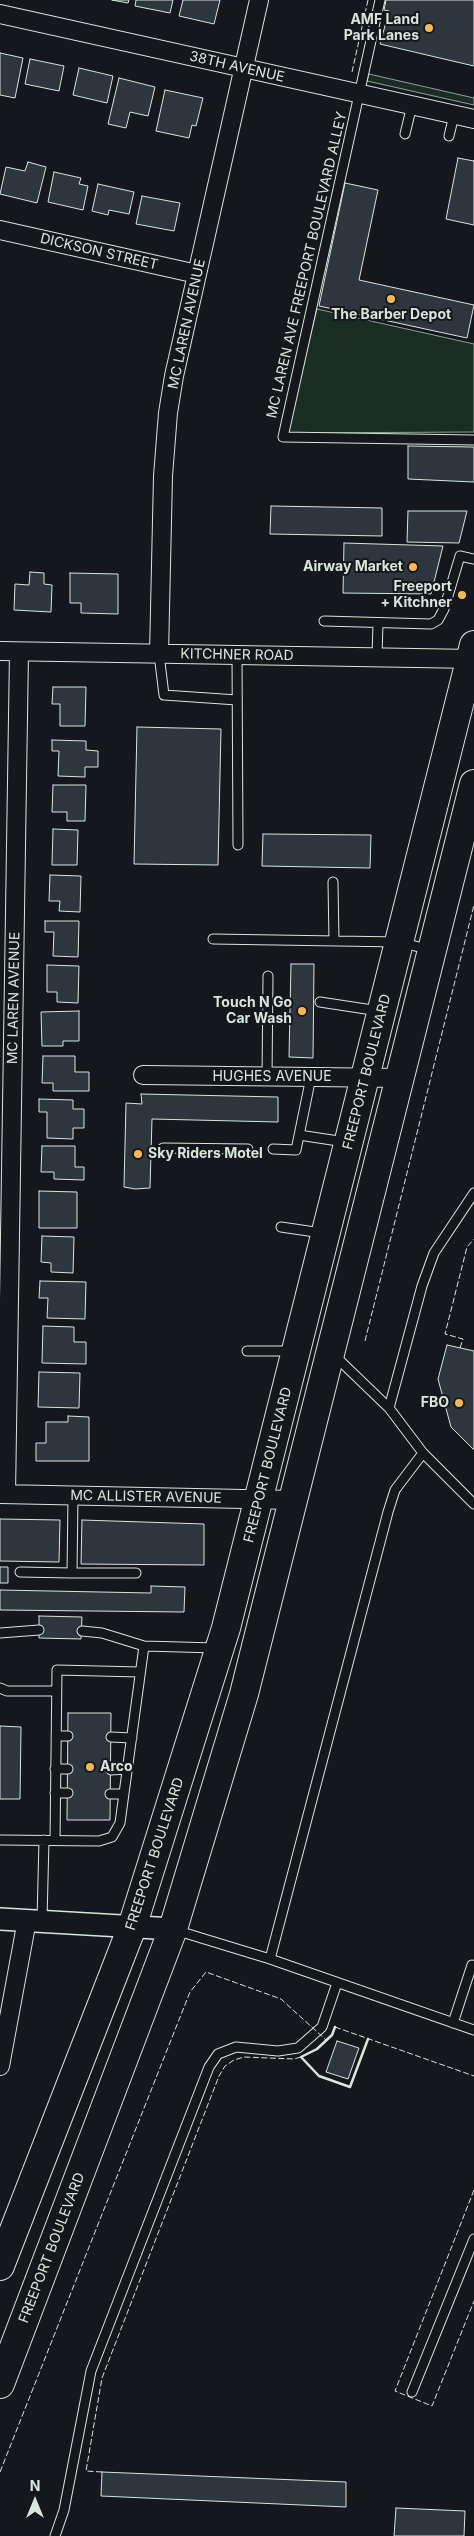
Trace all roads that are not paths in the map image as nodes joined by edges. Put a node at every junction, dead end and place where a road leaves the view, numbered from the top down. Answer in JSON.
{"nodes":[{"id":1,"x":259,"y":0,"type":"edge"},
{"id":2,"x":380,"y":0,"type":"edge"},
{"id":3,"x":0,"y":14,"type":"edge"},
{"id":4,"x":244,"y":68,"type":"junction"},
{"id":5,"x":359,"y":94,"type":"junction"},
{"id":6,"x":412,"y":106,"type":"junction"},
{"id":7,"x":454,"y":115,"type":"junction"},
{"id":8,"x":474,"y":119,"type":"edge"},
{"id":9,"x":405,"y":134,"type":"dead end"},
{"id":10,"x":450,"y":136,"type":"dead end"},
{"id":11,"x":0,"y":230,"type":"edge"},
{"id":12,"x":197,"y":274,"type":"junction"},
{"id":13,"x":474,"y":440,"type":"edge"},
{"id":14,"x":474,"y":559,"type":"edge"},
{"id":15,"x":324,"y":621,"type":"dead end"},
{"id":16,"x":378,"y":623,"type":"junction"},
{"id":17,"x":0,"y":651,"type":"edge"},
{"id":18,"x":19,"y":652,"type":"junction"},
{"id":19,"x":159,"y":654,"type":"junction"},
{"id":20,"x":473,"y":654,"type":"edge"},
{"id":21,"x":237,"y":655,"type":"junction"},
{"id":22,"x":377,"y":657,"type":"junction"},
{"id":23,"x":238,"y":700,"type":"junction"},
{"id":24,"x":474,"y":784,"type":"edge"},
{"id":25,"x":238,"y":845,"type":"dead end"},
{"id":26,"x":8,"y":862,"type":"edge"},
{"id":27,"x":334,"y":882,"type":"dead end"},
{"id":28,"x":213,"y":939,"type":"dead end"},
{"id":29,"x":334,"y":941,"type":"junction"},
{"id":30,"x":400,"y":942,"type":"junction"},
{"id":31,"x":432,"y":950,"type":"junction"},
{"id":32,"x":268,"y":976,"type":"dead end"},
{"id":33,"x":320,"y":1002,"type":"dead end"},
{"id":34,"x":382,"y":1012,"type":"junction"},
{"id":35,"x":6,"y":1073,"type":"edge"},
{"id":36,"x":143,"y":1075,"type":"dead end"},
{"id":37,"x":267,"y":1077,"type":"junction"},
{"id":38,"x":310,"y":1077,"type":"junction"},
{"id":39,"x":366,"y":1078,"type":"junction"},
{"id":40,"x":400,"y":1078,"type":"junction"},
{"id":41,"x":299,"y":1135,"type":"junction"},
{"id":42,"x":350,"y":1143,"type":"junction"},
{"id":43,"x":163,"y":1148,"type":"dead end"},
{"id":44,"x":248,"y":1149,"type":"dead end"},
{"id":45,"x":273,"y":1149,"type":"dead end"},
{"id":46,"x":474,"y":1193,"type":"edge"},
{"id":47,"x":281,"y":1227,"type":"dead end"},
{"id":48,"x":327,"y":1234,"type":"junction"},
{"id":49,"x":5,"y":1283,"type":"edge"},
{"id":50,"x":247,"y":1351,"type":"dead end"},
{"id":51,"x":297,"y":1351,"type":"junction"},
{"id":52,"x":330,"y":1351,"type":"junction"},
{"id":53,"x":389,"y":1408,"type":"junction"},
{"id":54,"x":423,"y":1454,"type":"junction"},
{"id":55,"x":3,"y":1494,"type":"edge"},
{"id":56,"x":73,"y":1496,"type":"junction"},
{"id":57,"x":260,"y":1499,"type":"junction"},
{"id":58,"x":293,"y":1500,"type":"junction"},
{"id":59,"x":474,"y":1504,"type":"edge"},
{"id":60,"x":20,"y":1572,"type":"dead end"},
{"id":61,"x":72,"y":1572,"type":"junction"},
{"id":62,"x":136,"y":1573,"type":"dead end"},
{"id":63,"x":39,"y":1630,"type":"dead end"},
{"id":64,"x":82,"y":1631,"type":"dead end"},
{"id":65,"x":0,"y":1632,"type":"edge"},
{"id":66,"x":144,"y":1646,"type":"junction"},
{"id":67,"x":220,"y":1648,"type":"junction"},
{"id":68,"x":140,"y":1672,"type":"junction"},
{"id":69,"x":0,"y":1688,"type":"edge"},
{"id":70,"x":56,"y":1691,"type":"junction"},
{"id":71,"x":56,"y":1736,"type":"junction"},
{"id":72,"x":68,"y":1736,"type":"dead end"},
{"id":73,"x":111,"y":1737,"type":"dead end"},
{"id":74,"x":132,"y":1738,"type":"junction"},
{"id":75,"x":55,"y":1769,"type":"junction"},
{"id":76,"x":68,"y":1769,"type":"dead end"},
{"id":77,"x":128,"y":1769,"type":"junction"},
{"id":78,"x":111,"y":1770,"type":"dead end"},
{"id":79,"x":55,"y":1793,"type":"junction"},
{"id":80,"x":68,"y":1793,"type":"dead end"},
{"id":81,"x":110,"y":1794,"type":"dead end"},
{"id":82,"x":124,"y":1794,"type":"junction"},
{"id":83,"x":0,"y":1840,"type":"edge"},
{"id":84,"x":44,"y":1840,"type":"junction"},
{"id":85,"x":55,"y":1840,"type":"junction"},
{"id":86,"x":0,"y":1919,"type":"edge"},
{"id":87,"x":35,"y":1920,"type":"junction"},
{"id":88,"x":132,"y":1926,"type":"junction"},
{"id":89,"x":173,"y":1929,"type":"junction"},
{"id":90,"x":270,"y":1959,"type":"junction"},
{"id":91,"x":472,"y":1965,"type":"dead end"},
{"id":92,"x":338,"y":1983,"type":"junction"},
{"id":93,"x":453,"y":2023,"type":"junction"},
{"id":94,"x":474,"y":2030,"type":"edge"},
{"id":95,"x":0,"y":2066,"type":"edge"},
{"id":96,"x":474,"y":2239,"type":"edge"},
{"id":97,"x":0,"y":2266,"type":"edge"},
{"id":98,"x":0,"y":2384,"type":"edge"},
{"id":99,"x":412,"y":2392,"type":"dead end"},
{"id":100,"x":55,"y":2536,"type":"edge"}],
"edges":[{"from":1,"to":4,"type":"street","name":"MC LAREN AVENUE"},
{"from":2,"to":5,"type":"lane","name":"MC LAREN AVE FREEPORT BOULEVARD ALLEY"},
{"from":3,"to":4,"type":"street","name":"38TH AVENUE"},
{"from":4,"to":5,"type":"street","name":"38TH AVENUE"},
{"from":4,"to":12,"type":"street","name":"MC LAREN AVENUE"},
{"from":5,"to":6,"type":"street","name":"38TH AVENUE"},
{"from":5,"to":13,"type":"lane","name":"MC LAREN AVE FREEPORT BOULEVARD ALLEY"},
{"from":6,"to":7,"type":"street","name":"38TH AVENUE"},
{"from":6,"to":9,"type":"lane"},
{"from":7,"to":8,"type":"street","name":"38TH AVENUE"},
{"from":7,"to":10,"type":"lane"},
{"from":11,"to":12,"type":"street","name":"DICKSON STREET"},
{"from":12,"to":19,"type":"street","name":"MC LAREN AVENUE"},
{"from":14,"to":16,"type":"lane"},
{"from":15,"to":16,"type":"lane"},
{"from":16,"to":22,"type":"lane"},
{"from":17,"to":18,"type":"street","name":"KITCHNER ROAD"},
{"from":18,"to":19,"type":"street","name":"KITCHNER ROAD"},
{"from":18,"to":26,"type":"street","name":"MC LAREN AVENUE"},
{"from":19,"to":21,"type":"street","name":"KITCHNER ROAD"},
{"from":19,"to":23,"type":"lane"},
{"from":20,"to":22,"type":"street","name":"KITCHNER ROAD"},
{"from":20,"to":30,"type":"main road","name":"FREEPORT BOULEVARD"},
{"from":21,"to":22,"type":"street","name":"KITCHNER ROAD"},
{"from":21,"to":23,"type":"lane"},
{"from":23,"to":25,"type":"lane"},
{"from":24,"to":31,"type":"main road","name":"FREEPORT BOULEVARD"},
{"from":26,"to":35,"type":"street","name":"MC LAREN AVENUE"},
{"from":27,"to":29,"type":"lane"},
{"from":28,"to":29,"type":"lane"},
{"from":29,"to":30,"type":"lane"},
{"from":30,"to":31,"type":"lane"},
{"from":30,"to":34,"type":"main road","name":"FREEPORT BOULEVARD"},
{"from":31,"to":40,"type":"main road","name":"FREEPORT BOULEVARD"},
{"from":32,"to":37,"type":"lane"},
{"from":33,"to":34,"type":"lane"},
{"from":34,"to":39,"type":"main road","name":"FREEPORT BOULEVARD"},
{"from":35,"to":49,"type":"street","name":"MC LAREN AVENUE"},
{"from":36,"to":37,"type":"street","name":"HUGHES AVENUE"},
{"from":37,"to":38,"type":"street","name":"HUGHES AVENUE"},
{"from":38,"to":39,"type":"street","name":"HUGHES AVENUE"},
{"from":38,"to":41,"type":"lane"},
{"from":39,"to":40,"type":"street","name":"HUGHES AVENUE"},
{"from":39,"to":42,"type":"main road","name":"FREEPORT BOULEVARD"},
{"from":40,"to":52,"type":"main road","name":"FREEPORT BOULEVARD"},
{"from":41,"to":42,"type":"lane"},
{"from":41,"to":45,"type":"lane"},
{"from":42,"to":48,"type":"main road","name":"FREEPORT BOULEVARD"},
{"from":43,"to":44,"type":"lane"},
{"from":46,"to":53,"type":"lane"},
{"from":47,"to":48,"type":"lane"},
{"from":48,"to":51,"type":"main road","name":"FREEPORT BOULEVARD"},
{"from":49,"to":55,"type":"street","name":"MC LAREN AVENUE"},
{"from":50,"to":51,"type":"lane"},
{"from":51,"to":57,"type":"main road","name":"FREEPORT BOULEVARD"},
{"from":52,"to":53,"type":"lane"},
{"from":52,"to":58,"type":"main road","name":"FREEPORT BOULEVARD"},
{"from":53,"to":54,"type":"lane"},
{"from":54,"to":59,"type":"lane"},
{"from":54,"to":90,"type":"lane"},
{"from":55,"to":56,"type":"street","name":"MC ALLISTER AVENUE"},
{"from":56,"to":57,"type":"street","name":"MC ALLISTER AVENUE"},
{"from":56,"to":61,"type":"lane"},
{"from":57,"to":58,"type":"street","name":"MC ALLISTER AVENUE"},
{"from":57,"to":67,"type":"main road","name":"FREEPORT BOULEVARD"},
{"from":58,"to":89,"type":"main road","name":"FREEPORT BOULEVARD"},
{"from":60,"to":61,"type":"lane"},
{"from":61,"to":62,"type":"lane"},
{"from":63,"to":65,"type":"lane"},
{"from":64,"to":66,"type":"lane"},
{"from":66,"to":67,"type":"lane"},
{"from":66,"to":68,"type":"lane"},
{"from":67,"to":88,"type":"main road","name":"FREEPORT BOULEVARD"},
{"from":68,"to":70,"type":"lane"},
{"from":68,"to":74,"type":"lane"},
{"from":69,"to":70,"type":"lane"},
{"from":70,"to":71,"type":"lane"},
{"from":71,"to":72,"type":"lane"},
{"from":71,"to":75,"type":"lane"},
{"from":73,"to":74,"type":"lane"},
{"from":74,"to":77,"type":"lane"},
{"from":75,"to":76,"type":"lane"},
{"from":75,"to":79,"type":"lane"},
{"from":77,"to":78,"type":"lane"},
{"from":77,"to":82,"type":"lane"},
{"from":79,"to":80,"type":"lane"},
{"from":79,"to":85,"type":"lane"},
{"from":81,"to":82,"type":"lane"},
{"from":82,"to":85,"type":"lane"},
{"from":83,"to":84,"type":"lane"},
{"from":84,"to":85,"type":"lane"},
{"from":84,"to":87,"type":"lane"},
{"from":86,"to":87,"type":"street"},
{"from":87,"to":88,"type":"street"},
{"from":87,"to":95,"type":"street"},
{"from":88,"to":89,"type":"street"},
{"from":88,"to":97,"type":"main road","name":"FREEPORT BOULEVARD"},
{"from":89,"to":90,"type":"lane"},
{"from":89,"to":98,"type":"main road","name":"FREEPORT BOULEVARD"},
{"from":90,"to":92,"type":"lane"},
{"from":91,"to":93,"type":"lane"},
{"from":92,"to":93,"type":"lane"},
{"from":92,"to":100,"type":"lane"},
{"from":93,"to":94,"type":"lane"},
{"from":96,"to":99,"type":"lane"}]}
